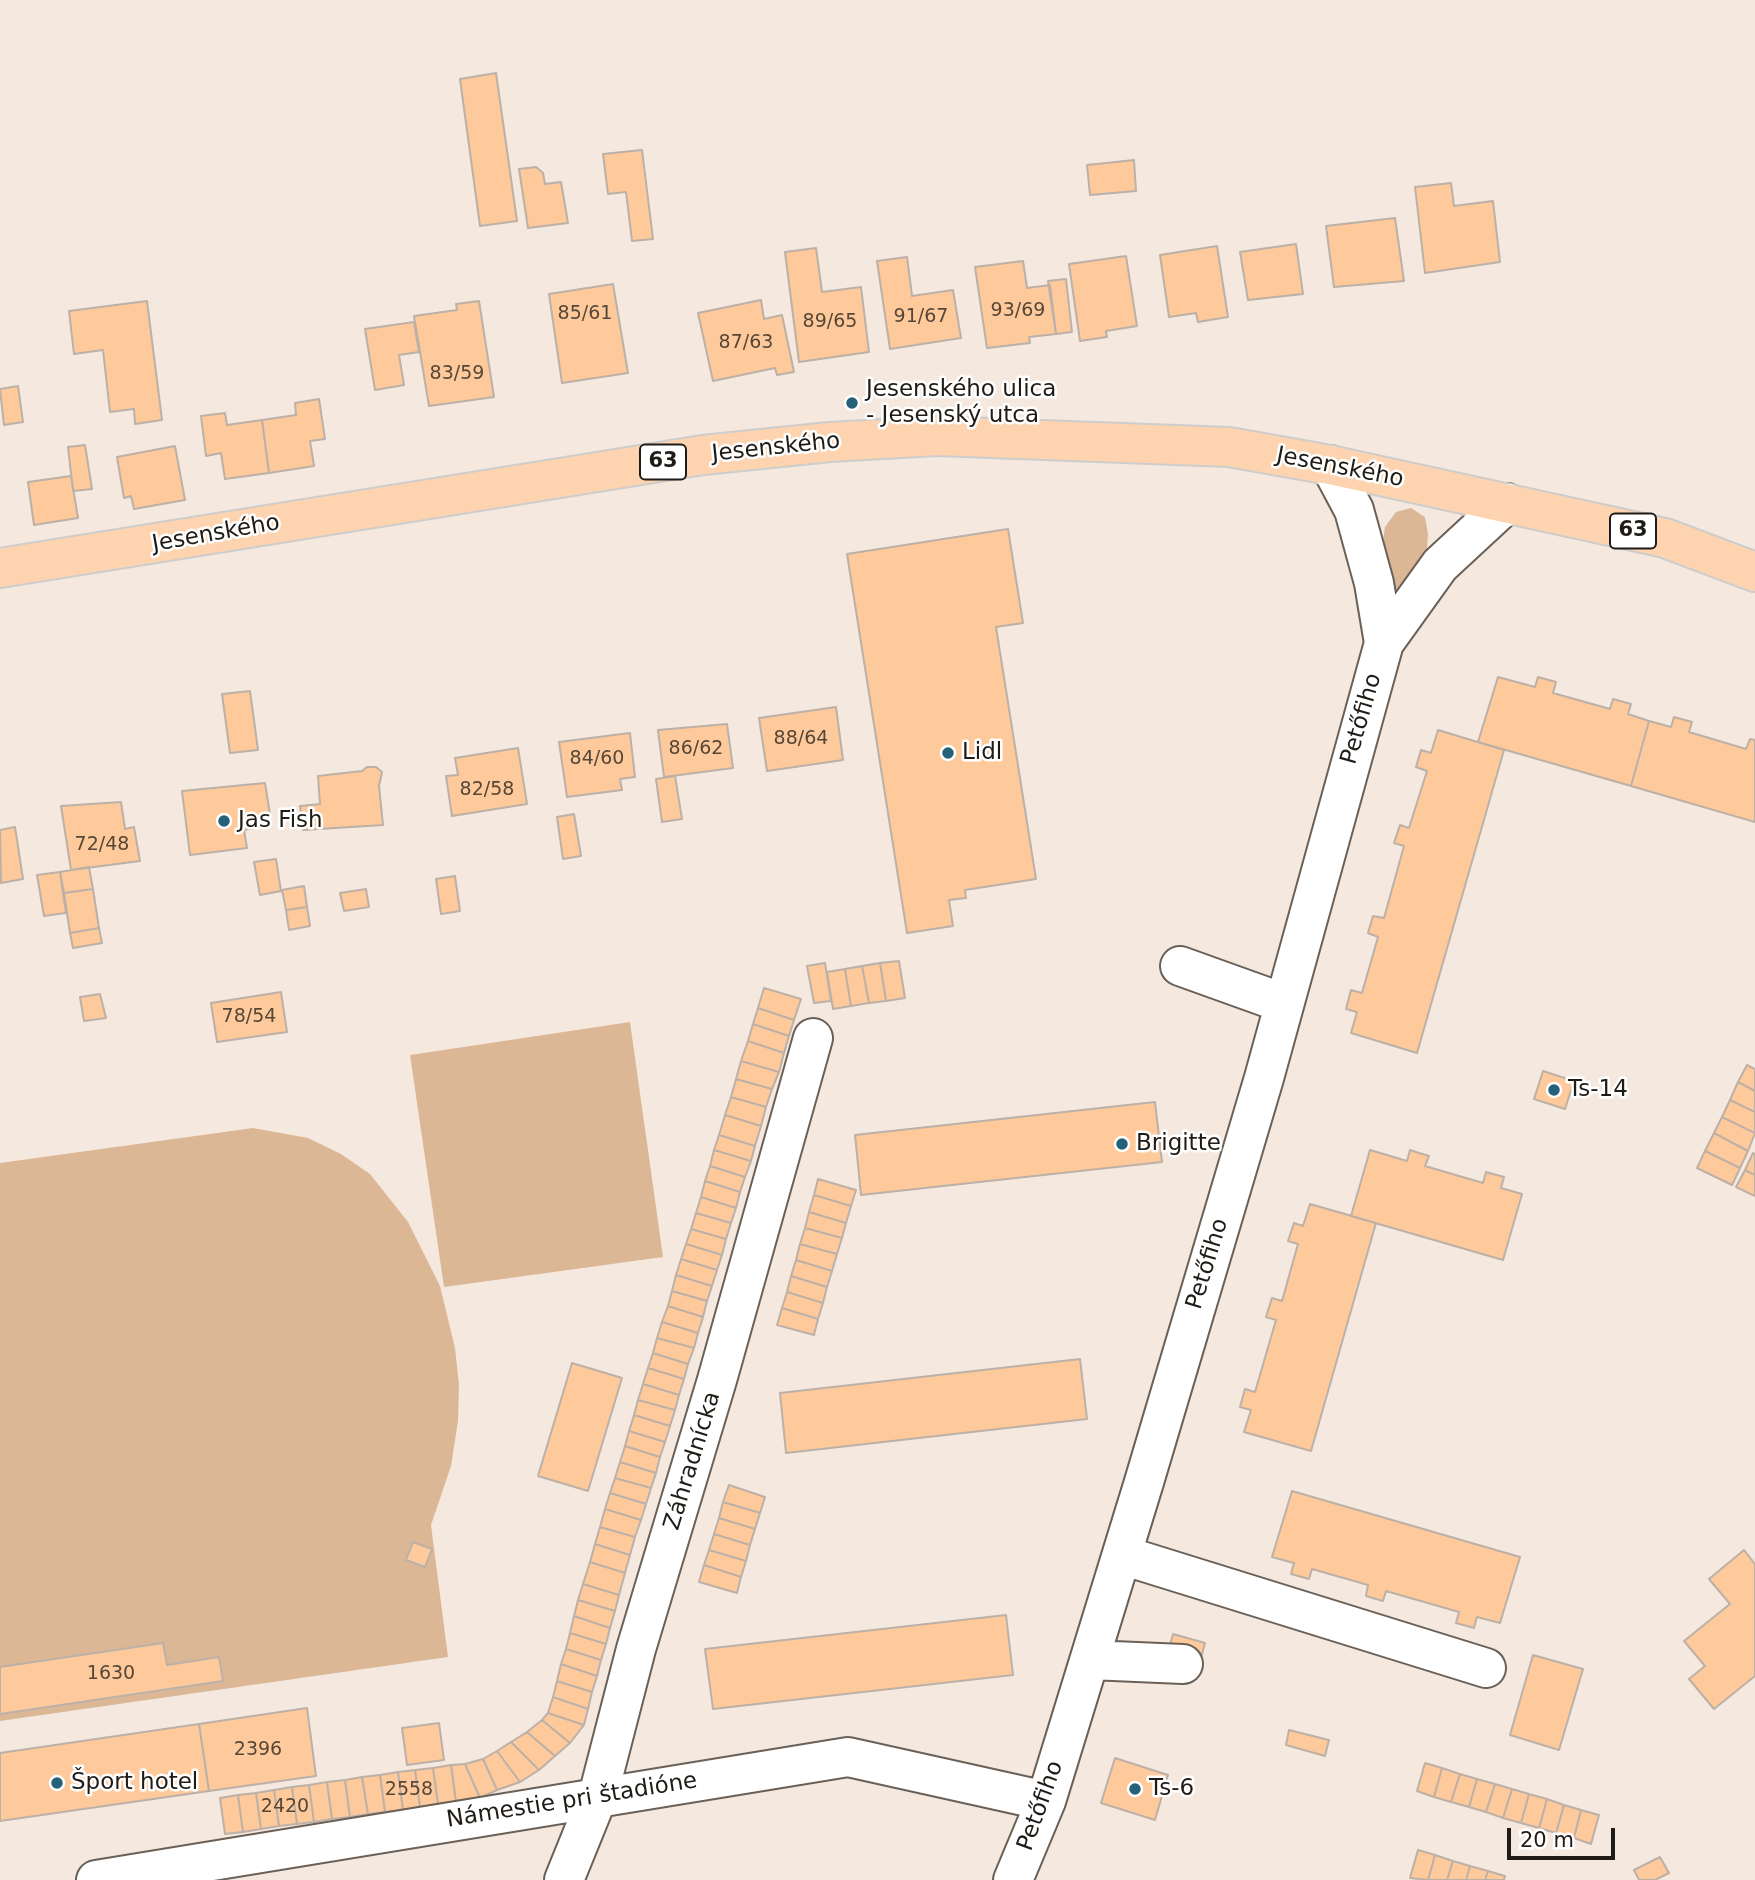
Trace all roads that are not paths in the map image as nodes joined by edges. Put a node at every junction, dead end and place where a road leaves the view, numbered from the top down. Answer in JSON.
{"nodes":[{"id":1,"x":1330,"y":465,"type":"junction"},
{"id":2,"x":1507,"y":503,"type":"junction"},
{"id":3,"x":0,"y":568,"type":"edge"},
{"id":4,"x":1755,"y":572,"type":"edge"},
{"id":5,"x":1384,"y":643,"type":"junction"},
{"id":6,"x":1180,"y":966,"type":"dead end"},
{"id":7,"x":1283,"y":1003,"type":"junction"},
{"id":8,"x":813,"y":1038,"type":"dead end"},
{"id":9,"x":1122,"y":1555,"type":"junction"},
{"id":10,"x":1090,"y":1660,"type":"junction"},
{"id":11,"x":1182,"y":1664,"type":"dead end"},
{"id":12,"x":1486,"y":1668,"type":"dead end"},
{"id":13,"x":598,"y":1796,"type":"junction"},
{"id":14,"x":1046,"y":1801,"type":"junction"},
{"id":15,"x":96,"y":1880,"type":"edge"},
{"id":16,"x":564,"y":1880,"type":"edge"},
{"id":17,"x":1013,"y":1880,"type":"edge"}],
"edges":[{"from":1,"to":2,"type":"main road","name":"Jesenského","number":"63"},
{"from":1,"to":3,"type":"main road","name":"Jesenského","number":"63"},
{"from":1,"to":5,"type":"street","name":"Petőfiho"},
{"from":2,"to":4,"type":"main road","name":"Jesenského","number":"63"},
{"from":2,"to":5,"type":"street","name":"Petőfiho"},
{"from":5,"to":7,"type":"street","name":"Petőfiho"},
{"from":6,"to":7,"type":"street"},
{"from":7,"to":9,"type":"street","name":"Petőfiho"},
{"from":8,"to":13,"type":"street","name":"Záhradnícka"},
{"from":9,"to":10,"type":"street","name":"Petőfiho"},
{"from":9,"to":12,"type":"street"},
{"from":10,"to":11,"type":"street"},
{"from":10,"to":14,"type":"street","name":"Petőfiho"},
{"from":13,"to":14,"type":"street","name":"Námestie pri štadióne"},
{"from":13,"to":15,"type":"street","name":"Námestie pri štadióne"},
{"from":13,"to":16,"type":"street","name":"Záhradnícka"},
{"from":14,"to":17,"type":"street","name":"Petőfiho"}]}
